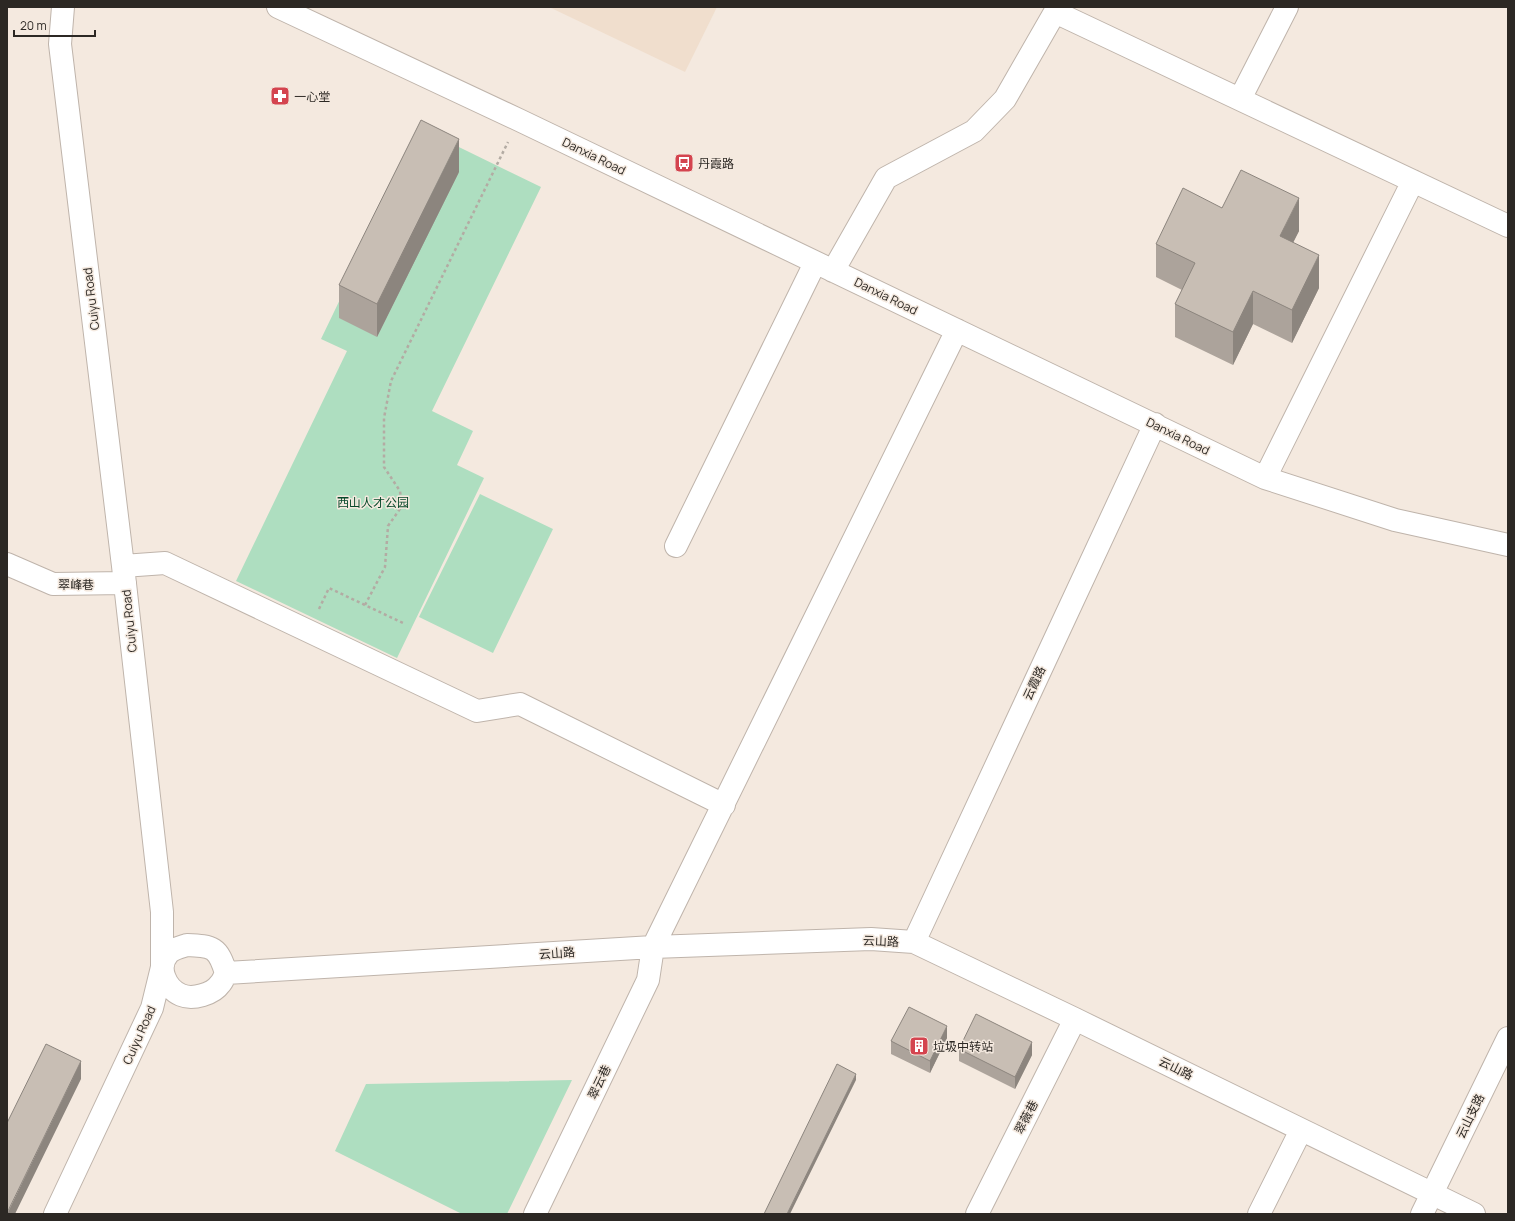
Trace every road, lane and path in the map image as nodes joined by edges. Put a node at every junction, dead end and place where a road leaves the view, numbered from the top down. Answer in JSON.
{"nodes":[{"id":1,"x":63,"y":7,"type":"edge"},
{"id":2,"x":278,"y":7,"type":"edge"},
{"id":3,"x":1287,"y":7,"type":"edge"},
{"id":4,"x":1240,"y":99,"type":"junction"},
{"id":5,"x":519,"y":120,"type":"junction"},
{"id":6,"x":1413,"y":181,"type":"junction"},
{"id":7,"x":1508,"y":226,"type":"edge"},
{"id":8,"x":824,"y":267,"type":"junction"},
{"id":9,"x":957,"y":330,"type":"junction"},
{"id":10,"x":1155,"y":424,"type":"junction"},
{"id":11,"x":1266,"y":478,"type":"junction"},
{"id":12,"x":1508,"y":545,"type":"edge"},
{"id":13,"x":676,"y":546,"type":"dead end"},
{"id":14,"x":7,"y":564,"type":"edge"},
{"id":15,"x":124,"y":575,"type":"junction"},
{"id":16,"x":366,"y":605,"type":"junction"},
{"id":17,"x":405,"y":624,"type":"dead end"},
{"id":18,"x":308,"y":630,"type":"junction"},
{"id":19,"x":724,"y":805,"type":"junction"},
{"id":20,"x":914,"y":942,"type":"junction"},
{"id":21,"x":653,"y":947,"type":"junction"},
{"id":22,"x":162,"y":967,"type":"junction"},
{"id":23,"x":226,"y":973,"type":"junction"},
{"id":24,"x":1076,"y":1019,"type":"junction"},
{"id":25,"x":1508,"y":1038,"type":"edge"},
{"id":26,"x":1301,"y":1130,"type":"junction"},
{"id":27,"x":1432,"y":1194,"type":"junction"},
{"id":28,"x":55,"y":1214,"type":"edge"},
{"id":29,"x":535,"y":1214,"type":"edge"},
{"id":30,"x":977,"y":1214,"type":"edge"},
{"id":31,"x":1259,"y":1214,"type":"edge"},
{"id":32,"x":1422,"y":1214,"type":"edge"},
{"id":33,"x":1474,"y":1214,"type":"edge"}],
"edges":[{"from":1,"to":15,"type":"street","name":"Cuiyu Road"},
{"from":2,"to":5,"type":"street","name":"Danxia Road"},
{"from":3,"to":4,"type":"street"},
{"from":4,"to":6,"type":"street"},
{"from":4,"to":8,"type":"street"},
{"from":5,"to":8,"type":"street","name":"Danxia Road"},
{"from":5,"to":16,"type":"path"},
{"from":6,"to":7,"type":"street"},
{"from":6,"to":11,"type":"street"},
{"from":8,"to":9,"type":"street","name":"Danxia Road"},
{"from":8,"to":13,"type":"street"},
{"from":9,"to":10,"type":"street","name":"Danxia Road"},
{"from":9,"to":19,"type":"street","name":"翠云巷"},
{"from":10,"to":11,"type":"street","name":"Danxia Road"},
{"from":10,"to":20,"type":"street","name":"云霞路"},
{"from":11,"to":12,"type":"street","name":"Danxia Road"},
{"from":14,"to":15,"type":"street","name":"翠峰巷"},
{"from":15,"to":18,"type":"street","name":"翠峰巷"},
{"from":15,"to":22,"type":"street","name":"Cuiyu Road"},
{"from":16,"to":17,"type":"path"},
{"from":16,"to":18,"type":"path"},
{"from":18,"to":19,"type":"street","name":"翠峰巷"},
{"from":19,"to":21,"type":"street","name":"翠云巷"},
{"from":20,"to":21,"type":"street","name":"云山路"},
{"from":20,"to":24,"type":"street","name":"云山路"},
{"from":21,"to":23,"type":"street","name":"云山路"},
{"from":21,"to":29,"type":"street","name":"翠云巷"},
{"from":22,"to":23,"type":"street"},
{"from":22,"to":23,"type":"street"},
{"from":22,"to":28,"type":"street","name":"Cuiyu Road"},
{"from":24,"to":26,"type":"street","name":"云山路"},
{"from":24,"to":30,"type":"street","name":"翠薇巷"},
{"from":25,"to":27,"type":"street","name":"云山支路"},
{"from":26,"to":27,"type":"street","name":"云山路"},
{"from":26,"to":31,"type":"street"},
{"from":27,"to":32,"type":"street","name":"云山支路"},
{"from":27,"to":33,"type":"street","name":"云山路"}]}
